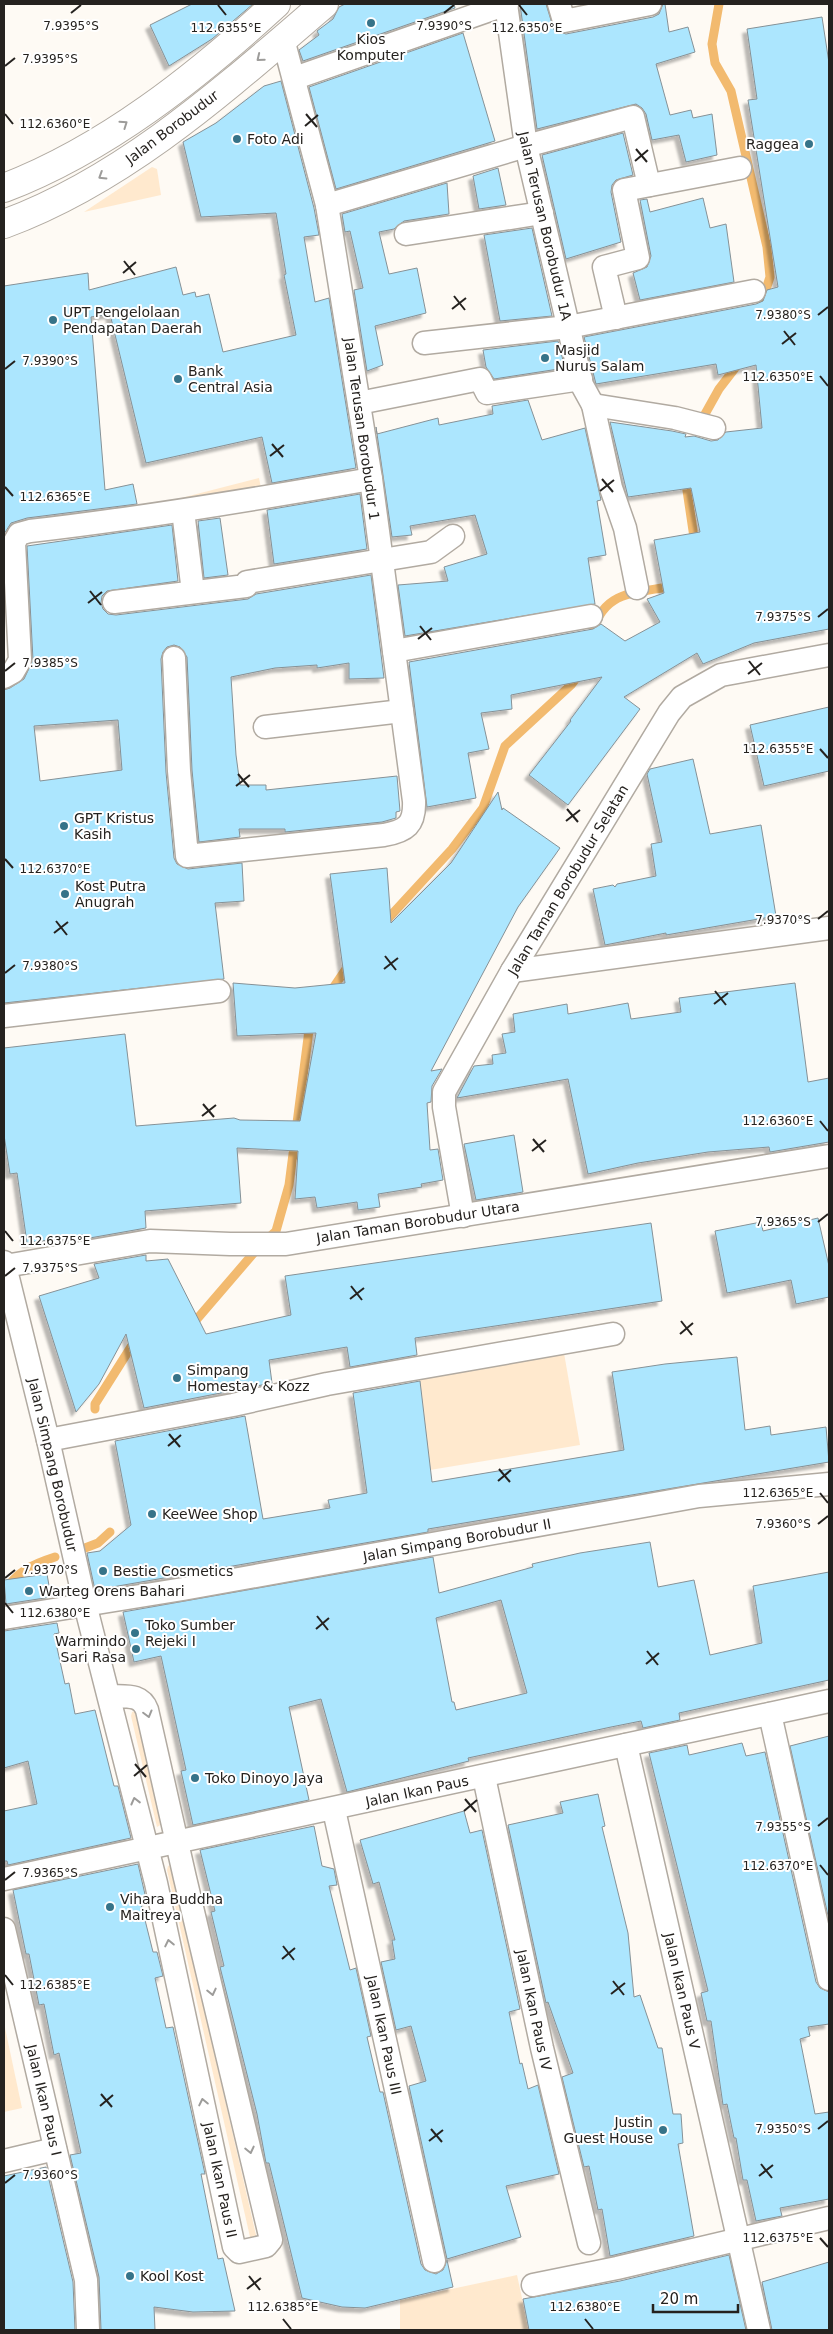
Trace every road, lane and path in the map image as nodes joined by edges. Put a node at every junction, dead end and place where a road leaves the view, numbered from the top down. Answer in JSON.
{"nodes":[{"id":1,"x":276,"y":4,"type":"edge"},
{"id":2,"x":324,"y":4,"type":"edge"},
{"id":3,"x":506,"y":4,"type":"edge"},
{"id":4,"x":559,"y":4,"type":"edge"},
{"id":5,"x":650,"y":4,"type":"edge"},
{"id":6,"x":284,"y":39,"type":"junction"},
{"id":7,"x":295,"y":78,"type":"junction"},
{"id":8,"x":526,"y":146,"type":"junction"},
{"id":9,"x":740,"y":168,"type":"dead end"},
{"id":10,"x":649,"y":185,"type":"junction"},
{"id":11,"x":4,"y":188,"type":"edge"},
{"id":12,"x":327,"y":205,"type":"junction"},
{"id":13,"x":542,"y":213,"type":"junction"},
{"id":14,"x":4,"y":224,"type":"edge"},
{"id":15,"x":406,"y":234,"type":"dead end"},
{"id":16,"x":754,"y":291,"type":"dead end"},
{"id":17,"x":616,"y":318,"type":"junction"},
{"id":18,"x":568,"y":327,"type":"junction"},
{"id":19,"x":424,"y":343,"type":"dead end"},
{"id":20,"x":581,"y":379,"type":"junction"},
{"id":21,"x":359,"y":403,"type":"junction"},
{"id":22,"x":593,"y":405,"type":"junction"},
{"id":23,"x":704,"y":426,"type":"dead end"},
{"id":24,"x":371,"y":480,"type":"junction"},
{"id":25,"x":183,"y":511,"type":"junction"},
{"id":26,"x":453,"y":536,"type":"dead end"},
{"id":27,"x":381,"y":561,"type":"junction"},
{"id":28,"x":637,"y":588,"type":"dead end"},
{"id":29,"x":193,"y":592,"type":"junction"},
{"id":30,"x":114,"y":602,"type":"dead end"},
{"id":31,"x":591,"y":616,"type":"dead end"},
{"id":32,"x":394,"y":651,"type":"junction"},
{"id":33,"x":829,"y":654,"type":"edge"},
{"id":34,"x":174,"y":658,"type":"dead end"},
{"id":35,"x":4,"y":677,"type":"edge"},
{"id":36,"x":402,"y":711,"type":"junction"},
{"id":37,"x":265,"y":728,"type":"dead end"},
{"id":38,"x":829,"y":928,"type":"edge"},
{"id":39,"x":512,"y":971,"type":"junction"},
{"id":40,"x":218,"y":991,"type":"dead end"},
{"id":41,"x":4,"y":1016,"type":"edge"},
{"id":42,"x":829,"y":1156,"type":"edge"},
{"id":43,"x":464,"y":1216,"type":"junction"},
{"id":44,"x":4,"y":1264,"type":"edge"},
{"id":45,"x":613,"y":1334,"type":"dead end"},
{"id":46,"x":48,"y":1440,"type":"junction"},
{"id":47,"x":829,"y":1484,"type":"edge"},
{"id":48,"x":85,"y":1604,"type":"junction"},
{"id":49,"x":4,"y":1618,"type":"edge"},
{"id":50,"x":109,"y":1696,"type":"junction"},
{"id":51,"x":829,"y":1702,"type":"edge"},
{"id":52,"x":770,"y":1714,"type":"junction"},
{"id":53,"x":626,"y":1744,"type":"junction"},
{"id":54,"x":484,"y":1777,"type":"junction"},
{"id":55,"x":334,"y":1810,"type":"junction"},
{"id":56,"x":177,"y":1842,"type":"junction"},
{"id":57,"x":147,"y":1848,"type":"junction"},
{"id":58,"x":4,"y":1879,"type":"edge"},
{"id":59,"x":4,"y":1929,"type":"edge"},
{"id":60,"x":829,"y":1979,"type":"edge"},
{"id":61,"x":55,"y":2149,"type":"junction"},
{"id":62,"x":4,"y":2161,"type":"edge"},
{"id":63,"x":829,"y":2218,"type":"edge"},
{"id":64,"x":738,"y":2238,"type":"junction"},
{"id":65,"x":588,"y":2243,"type":"dead end"},
{"id":66,"x":434,"y":2261,"type":"dead end"},
{"id":67,"x":533,"y":2286,"type":"dead end"},
{"id":68,"x":88,"y":2330,"type":"edge"},
{"id":69,"x":759,"y":2330,"type":"edge"}],
"edges":[{"from":11,"to":1,"type":"main road","one_way":true},
{"from":2,"to":6,"type":"main road","name":"Jalan Borobudur"},
{"from":3,"to":7,"type":"street"},
{"from":3,"to":8,"type":"street","name":"Jalan Terusan Borobudur 1A"},
{"from":4,"to":5,"type":"street"},
{"from":6,"to":7,"type":"street","name":"Jalan Terusan Borobudur 1"},
{"from":6,"to":14,"type":"main road","name":"Jalan Borobudur","one_way":true},
{"from":7,"to":12,"type":"street","name":"Jalan Terusan Borobudur 1"},
{"from":8,"to":10,"type":"street"},
{"from":8,"to":12,"type":"street"},
{"from":8,"to":13,"type":"street","name":"Jalan Terusan Borobudur 1A"},
{"from":9,"to":10,"type":"street"},
{"from":10,"to":17,"type":"street"},
{"from":12,"to":21,"type":"street","name":"Jalan Terusan Borobudur 1"},
{"from":13,"to":15,"type":"street"},
{"from":13,"to":18,"type":"street","name":"Jalan Terusan Borobudur 1A"},
{"from":16,"to":17,"type":"street"},
{"from":17,"to":18,"type":"street"},
{"from":18,"to":19,"type":"street"},
{"from":18,"to":20,"type":"street","name":"Jalan Terusan Borobudur 1A"},
{"from":20,"to":21,"type":"street"},
{"from":20,"to":22,"type":"street","name":"Jalan Terusan Borobudur 1A"},
{"from":21,"to":24,"type":"street","name":"Jalan Terusan Borobudur 1"},
{"from":22,"to":23,"type":"street"},
{"from":22,"to":28,"type":"street","name":"Jalan Terusan Borobudur 1A"},
{"from":24,"to":25,"type":"street"},
{"from":24,"to":27,"type":"street","name":"Jalan Terusan Borobudur 1"},
{"from":25,"to":29,"type":"street"},
{"from":25,"to":35,"type":"street"},
{"from":26,"to":27,"type":"street"},
{"from":27,"to":29,"type":"street"},
{"from":27,"to":32,"type":"street","name":"Jalan Terusan Borobudur 1"},
{"from":29,"to":30,"type":"street"},
{"from":31,"to":32,"type":"street"},
{"from":32,"to":36,"type":"street","name":"Jalan Terusan Borobudur 1"},
{"from":33,"to":39,"type":"street","name":"Jalan Taman Borobudur Selatan"},
{"from":34,"to":36,"type":"street","name":"Jalan Terusan Borobudur 1"},
{"from":36,"to":37,"type":"street"},
{"from":38,"to":39,"type":"street"},
{"from":39,"to":43,"type":"street","name":"Jalan Taman Borobudur Selatan"},
{"from":40,"to":41,"type":"street"},
{"from":42,"to":43,"type":"street","name":"Jalan Taman Borobudur Utara"},
{"from":43,"to":44,"type":"street","name":"Jalan Taman Borobudur Utara"},
{"from":44,"to":46,"type":"street","name":"Jalan Simpang Borobudur"},
{"from":45,"to":46,"type":"street"},
{"from":46,"to":48,"type":"street","name":"Jalan Simpang Borobudur"},
{"from":47,"to":48,"type":"street","name":"Jalan Simpang Borobudur II"},
{"from":48,"to":49,"type":"street","name":"Jalan Simpang Borobudur II"},
{"from":48,"to":50,"type":"street","name":"Jalan Simpang Borobudur"},
{"from":50,"to":56,"type":"street","one_way":true},
{"from":57,"to":50,"type":"street","name":"Jalan Simpang Borobudur","one_way":true},
{"from":51,"to":52,"type":"street","name":"Jalan Ikan Paus"},
{"from":52,"to":53,"type":"street","name":"Jalan Ikan Paus"},
{"from":52,"to":60,"type":"street"},
{"from":53,"to":54,"type":"street","name":"Jalan Ikan Paus"},
{"from":53,"to":64,"type":"street","name":"Jalan Ikan Paus V"},
{"from":54,"to":55,"type":"street","name":"Jalan Ikan Paus"},
{"from":54,"to":65,"type":"street","name":"Jalan Ikan Paus IV"},
{"from":55,"to":56,"type":"street","name":"Jalan Ikan Paus"},
{"from":55,"to":66,"type":"street","name":"Jalan Ikan Paus III"},
{"from":56,"to":57,"type":"street","name":"Jalan Ikan Paus"},
{"from":56,"to":57,"type":"street","name":"Jalan Ikan Paus II","one_way":true},
{"from":57,"to":58,"type":"street","name":"Jalan Ikan Paus"},
{"from":59,"to":61,"type":"street","name":"Jalan Ikan Paus I"},
{"from":61,"to":62,"type":"street"},
{"from":61,"to":68,"type":"street","name":"Jalan Ikan Paus I"},
{"from":63,"to":64,"type":"street"},
{"from":64,"to":67,"type":"street"},
{"from":64,"to":69,"type":"street","name":"Jalan Ikan Paus V"}]}
